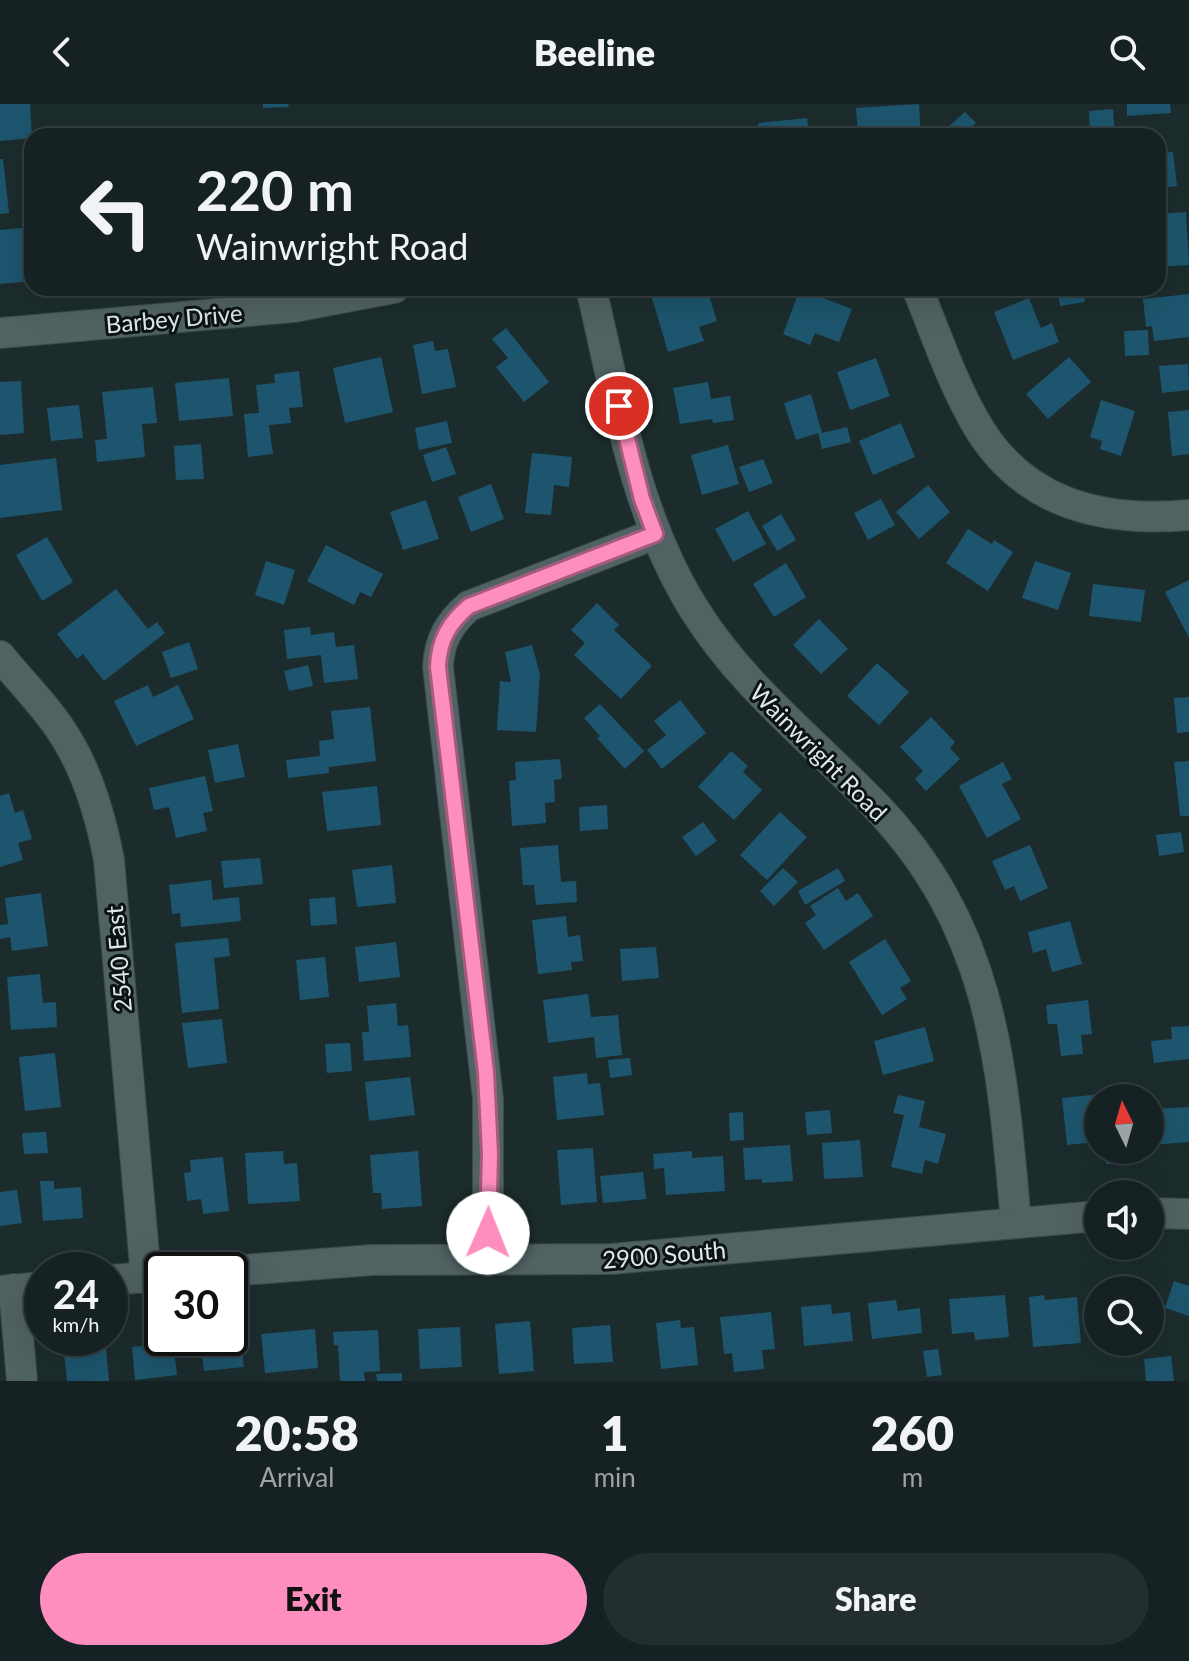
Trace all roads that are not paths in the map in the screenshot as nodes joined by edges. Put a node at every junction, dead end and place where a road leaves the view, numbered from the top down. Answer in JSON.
{"nodes":[{"id":1,"x":352,"y":296,"type":"edge"},
{"id":2,"x":593,"y":296,"type":"edge"},
{"id":3,"x":920,"y":296,"type":"edge"},
{"id":4,"x":0,"y":333,"type":"edge"},
{"id":5,"x":1189,"y":515,"type":"edge"},
{"id":6,"x":655,"y":534,"type":"junction"},
{"id":7,"x":4,"y":662,"type":"edge"},
{"id":8,"x":1164,"y":1213,"type":"edge"},
{"id":9,"x":1189,"y":1214,"type":"edge"},
{"id":10,"x":1084,"y":1217,"type":"edge"},
{"id":11,"x":1016,"y":1223,"type":"junction"},
{"id":12,"x":151,"y":1252,"type":"edge"},
{"id":13,"x":488,"y":1261,"type":"junction"},
{"id":14,"x":248,"y":1270,"type":"edge"},
{"id":15,"x":19,"y":1289,"type":"edge"},
{"id":16,"x":22,"y":1381,"type":"edge"}],
"edges":[{"from":1,"to":4,"type":"street","name":"Barbey Drive"},
{"from":2,"to":6,"type":"street","name":"Wainwright Road"},
{"from":3,"to":5,"type":"street"},
{"from":6,"to":11,"type":"street","name":"Wainwright Road"},
{"from":6,"to":13,"type":"street"},
{"from":7,"to":12,"type":"street","name":"2540 East"},
{"from":8,"to":9,"type":"street"},
{"from":10,"to":11,"type":"street","name":"2900 South"},
{"from":11,"to":13,"type":"street","name":"2900 South"},
{"from":13,"to":14,"type":"street","name":"2900 South"},
{"from":15,"to":16,"type":"street"}]}
